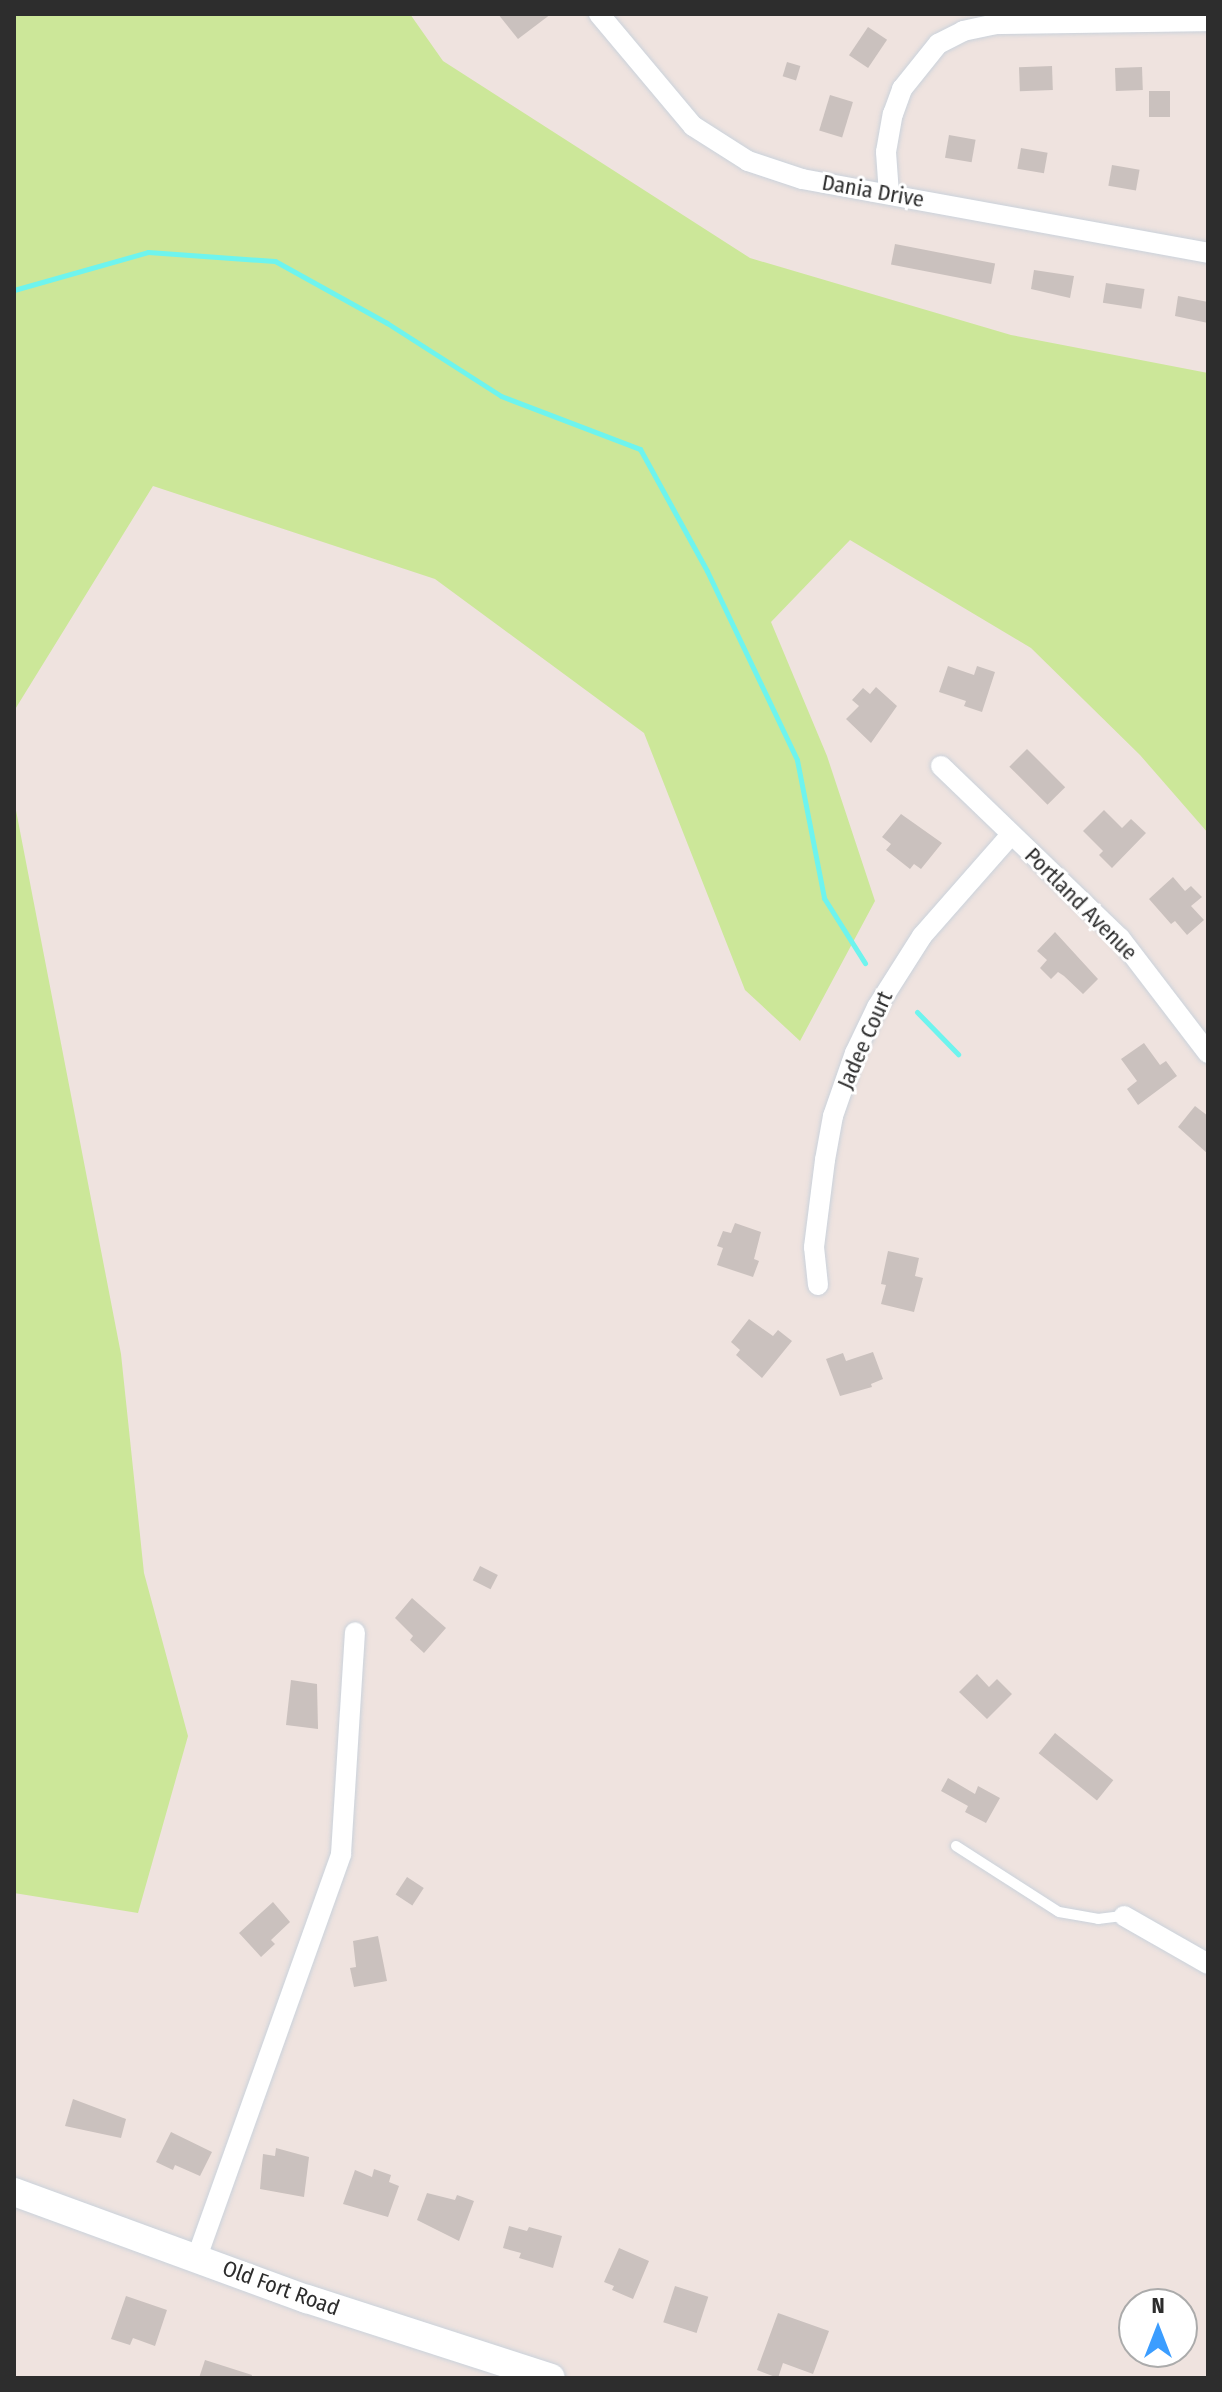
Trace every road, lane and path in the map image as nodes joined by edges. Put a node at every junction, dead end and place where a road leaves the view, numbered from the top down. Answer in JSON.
{"nodes":[{"id":1,"x":599,"y":14,"type":"edge"},
{"id":2,"x":1208,"y":21,"type":"edge"},
{"id":3,"x":889,"y":194,"type":"junction"},
{"id":4,"x":1208,"y":253,"type":"edge"},
{"id":5,"x":941,"y":766,"type":"dead end"},
{"id":6,"x":1010,"y":836,"type":"junction"},
{"id":7,"x":1208,"y":1053,"type":"edge"},
{"id":8,"x":818,"y":1285,"type":"dead end"},
{"id":9,"x":355,"y":1632,"type":"dead end"},
{"id":10,"x":956,"y":1846,"type":"dead end"},
{"id":11,"x":1124,"y":1916,"type":"joint"},
{"id":12,"x":1208,"y":1964,"type":"edge"},
{"id":13,"x":14,"y":2192,"type":"edge"},
{"id":14,"x":197,"y":2257,"type":"junction"},
{"id":15,"x":551,"y":2378,"type":"edge"}],
"edges":[{"from":1,"to":3,"type":"street","name":"Dania Drive"},
{"from":2,"to":3,"type":"street"},
{"from":3,"to":4,"type":"street","name":"Dania Drive"},
{"from":5,"to":6,"type":"street","name":"Portland Avenue"},
{"from":6,"to":7,"type":"street","name":"Portland Avenue"},
{"from":6,"to":8,"type":"street","name":"Jadee Court"},
{"from":9,"to":14,"type":"street"},
{"from":10,"to":11,"type":"lane"},
{"from":11,"to":12,"type":"street"},
{"from":13,"to":14,"type":"main road","name":"Old Fort Road"},
{"from":14,"to":15,"type":"main road","name":"Old Fort Road"}]}
